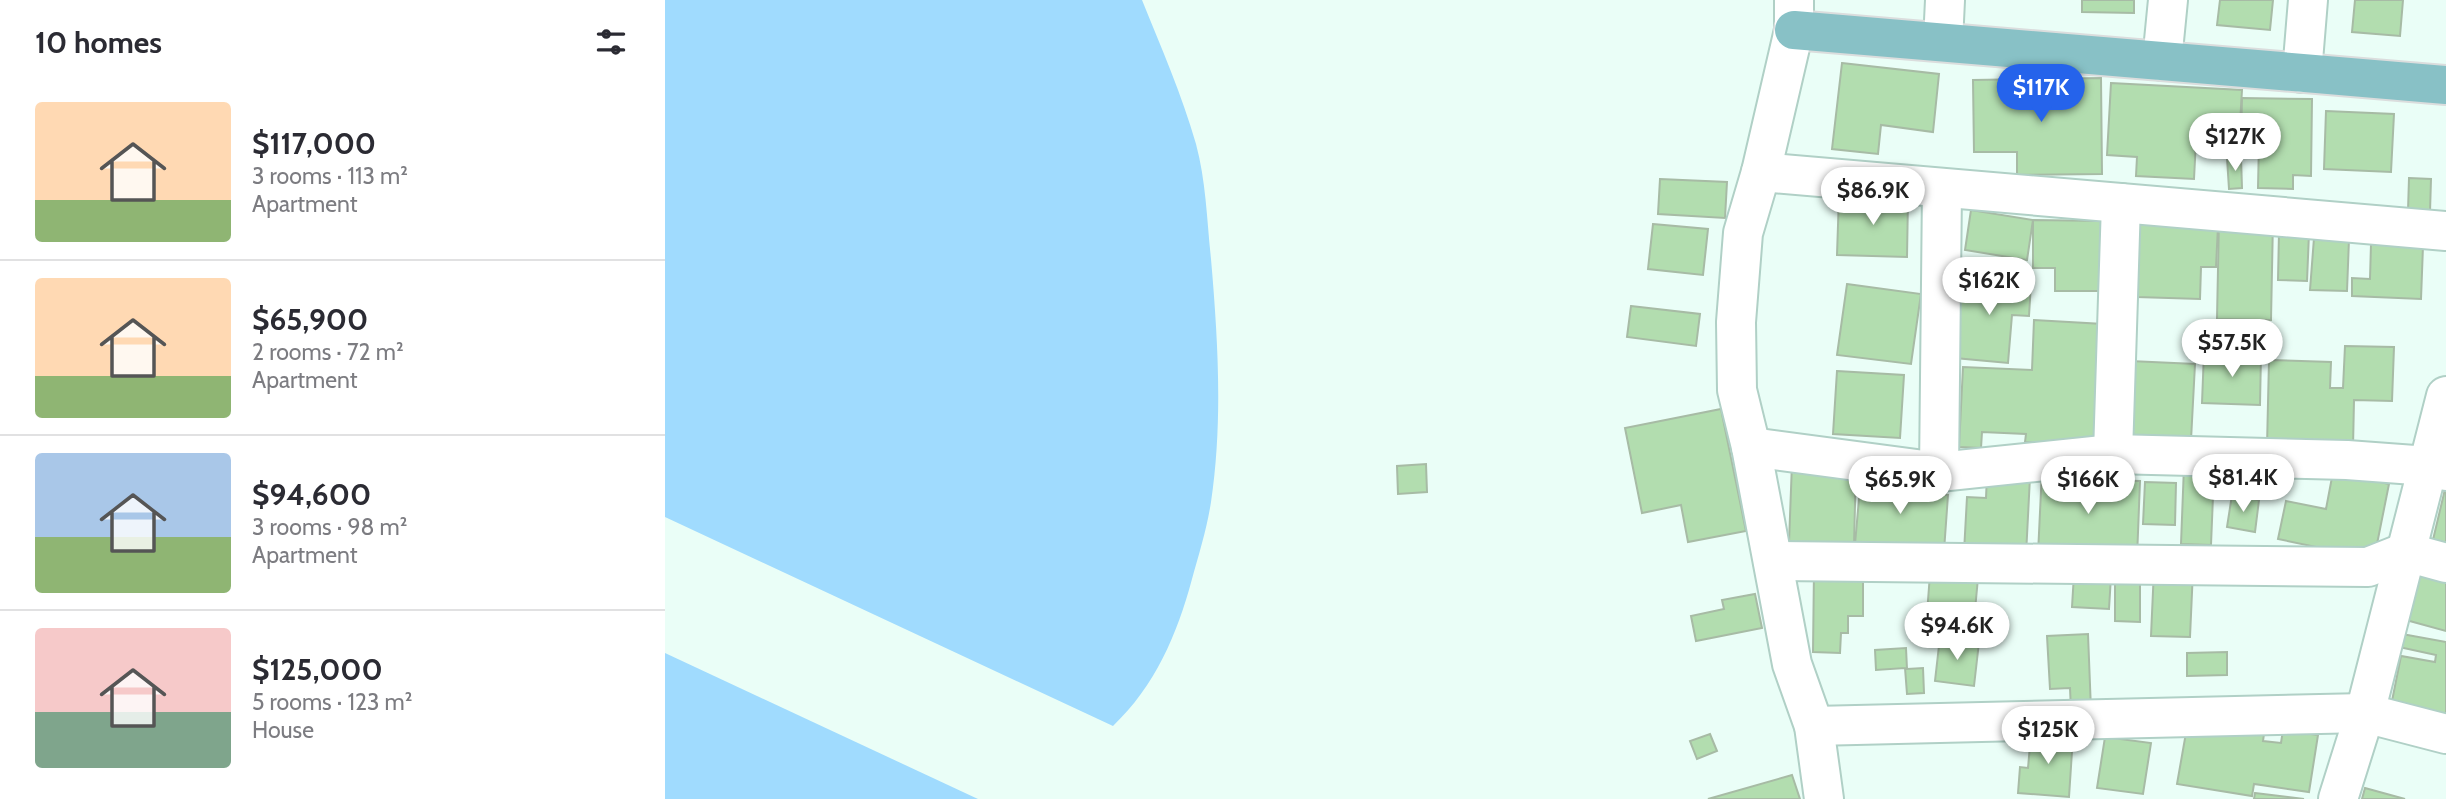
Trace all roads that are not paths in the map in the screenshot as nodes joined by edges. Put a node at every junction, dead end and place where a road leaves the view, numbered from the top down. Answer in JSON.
{"nodes":[{"id":1,"x":1945,"y":0,"type":"edge"},
{"id":2,"x":2168,"y":0,"type":"edge"},
{"id":3,"x":2308,"y":0,"type":"edge"},
{"id":4,"x":1794,"y":15,"type":"edge"},
{"id":5,"x":1943,"y":42,"type":"junction"},
{"id":6,"x":2162,"y":61,"type":"junction"},
{"id":7,"x":2302,"y":73,"type":"junction"},
{"id":8,"x":2446,"y":85,"type":"edge"},
{"id":9,"x":1761,"y":172,"type":"junction"},
{"id":10,"x":1942,"y":188,"type":"junction"},
{"id":11,"x":2121,"y":203,"type":"junction"},
{"id":12,"x":2446,"y":231,"type":"edge"},
{"id":13,"x":2446,"y":396,"type":"edge"},
{"id":14,"x":1751,"y":447,"type":"junction"},
{"id":15,"x":2113,"y":454,"type":"junction"},
{"id":16,"x":2437,"y":468,"type":"edge"},
{"id":17,"x":1939,"y":472,"type":"junction"},
{"id":18,"x":2406,"y":552,"type":"junction"},
{"id":19,"x":1773,"y":561,"type":"junction"},
{"id":20,"x":2446,"y":563,"type":"edge"},
{"id":21,"x":2365,"y":713,"type":"junction"},
{"id":22,"x":1814,"y":726,"type":"junction"},
{"id":23,"x":2446,"y":734,"type":"edge"},
{"id":24,"x":1824,"y":799,"type":"edge"},
{"id":25,"x":2338,"y":799,"type":"edge"}],
"edges":[{"from":1,"to":5,"type":"street"},
{"from":2,"to":6,"type":"street"},
{"from":3,"to":7,"type":"street"},
{"from":4,"to":5,"type":"main road"},
{"from":4,"to":9,"type":"street"},
{"from":5,"to":6,"type":"main road"},
{"from":6,"to":7,"type":"main road"},
{"from":7,"to":8,"type":"main road"},
{"from":9,"to":10,"type":"street"},
{"from":9,"to":14,"type":"street"},
{"from":10,"to":11,"type":"street"},
{"from":10,"to":17,"type":"street"},
{"from":11,"to":12,"type":"street"},
{"from":11,"to":15,"type":"street"},
{"from":13,"to":16,"type":"street"},
{"from":14,"to":17,"type":"street"},
{"from":14,"to":19,"type":"street"},
{"from":15,"to":16,"type":"street"},
{"from":15,"to":17,"type":"street"},
{"from":16,"to":18,"type":"street"},
{"from":18,"to":19,"type":"street"},
{"from":18,"to":20,"type":"street"},
{"from":18,"to":21,"type":"street"},
{"from":19,"to":22,"type":"street"},
{"from":21,"to":22,"type":"street"},
{"from":21,"to":23,"type":"street"},
{"from":21,"to":25,"type":"street"},
{"from":22,"to":24,"type":"street"}]}
